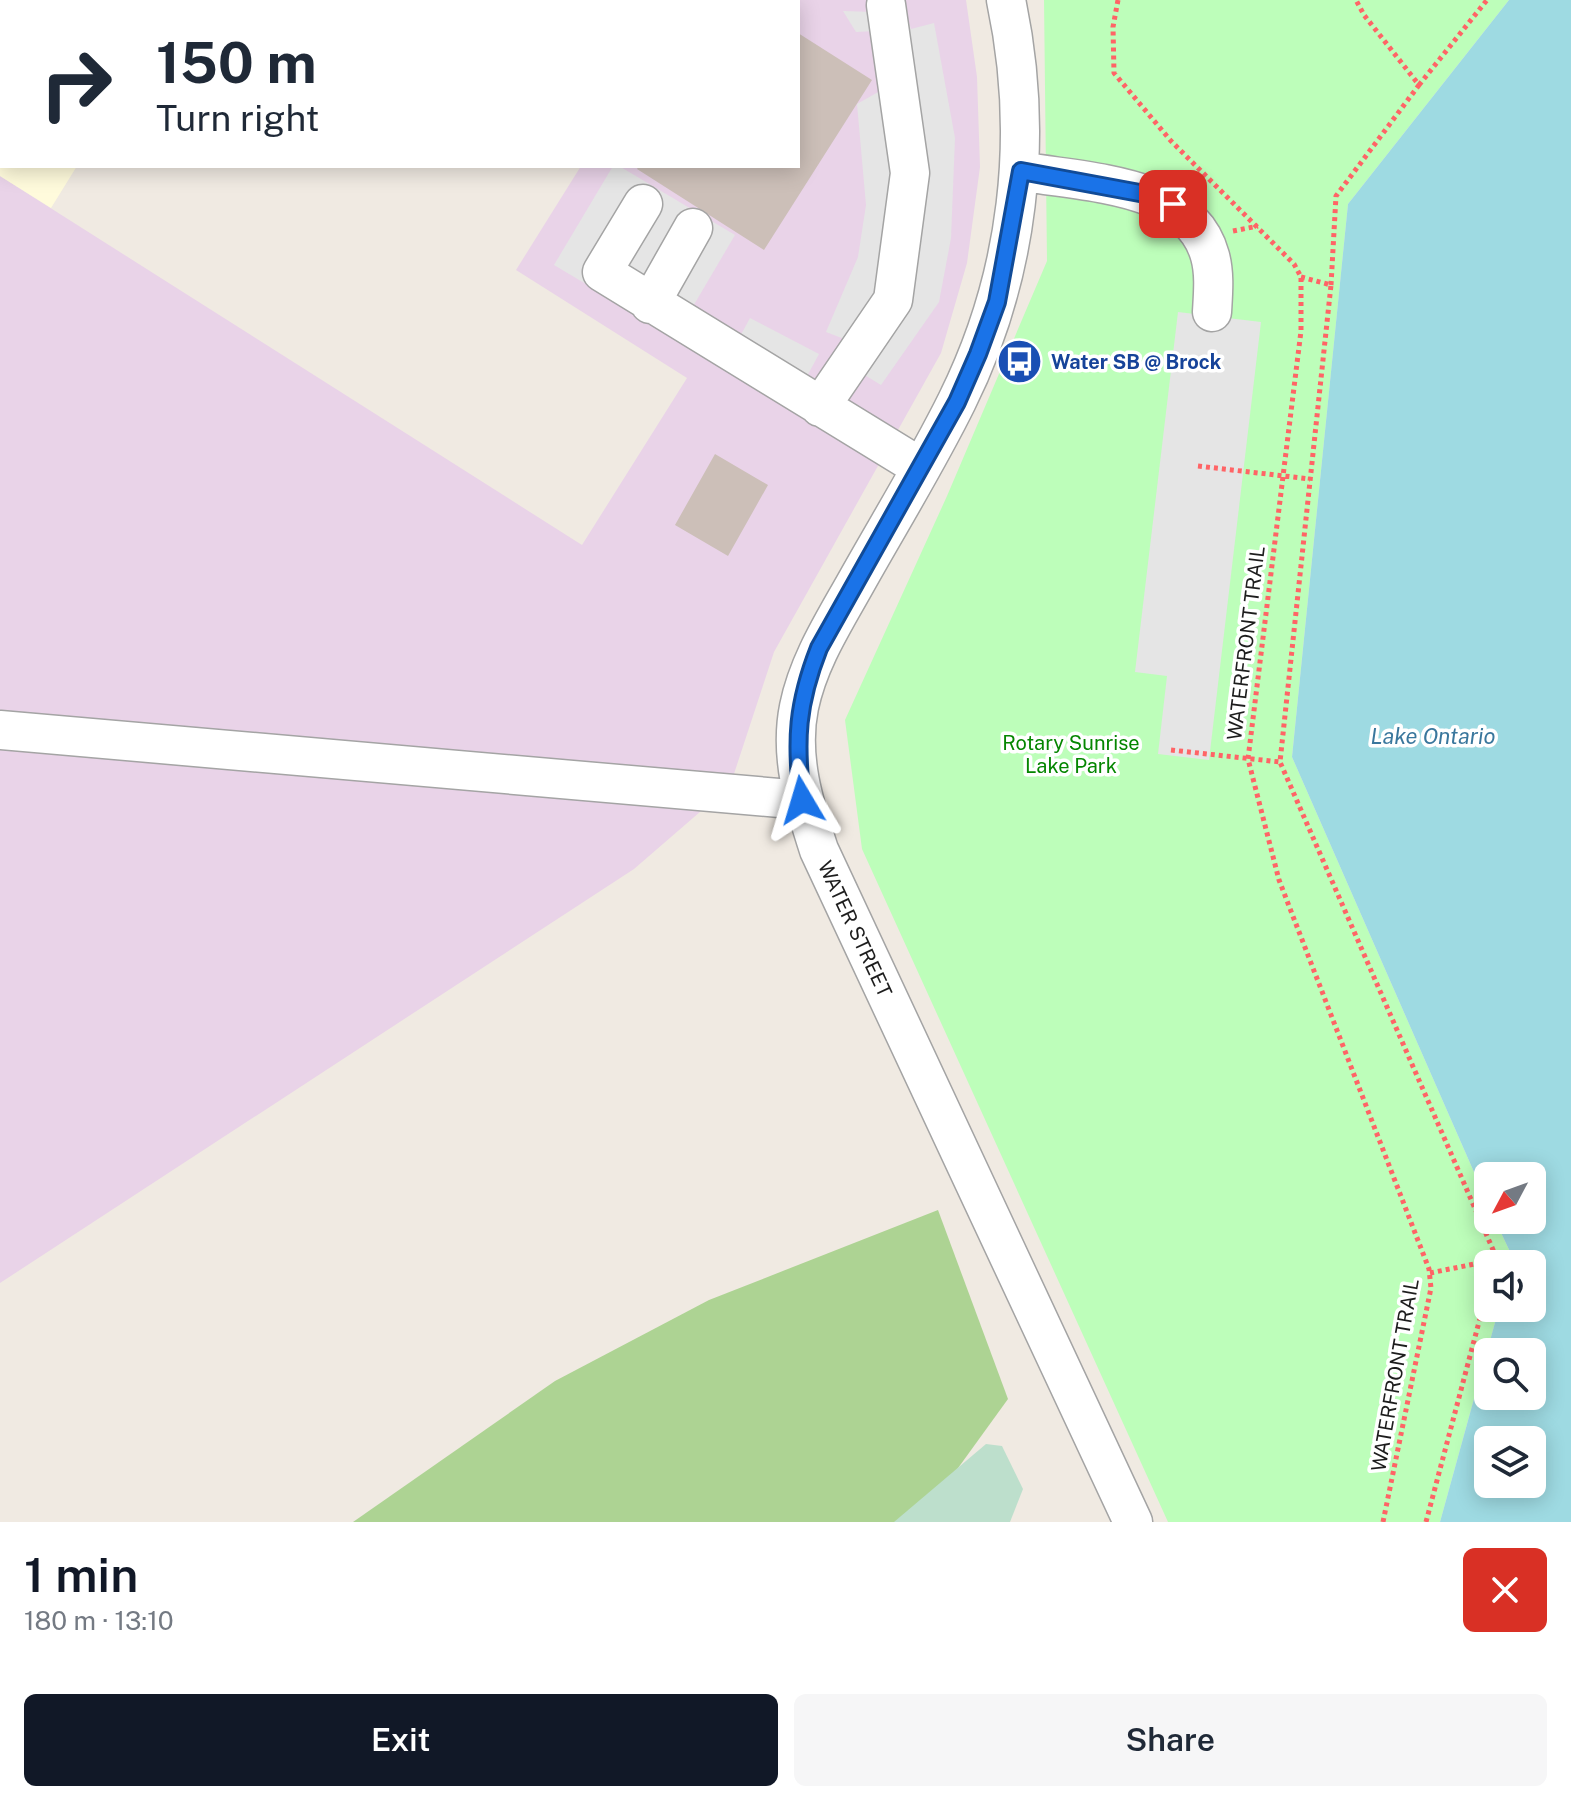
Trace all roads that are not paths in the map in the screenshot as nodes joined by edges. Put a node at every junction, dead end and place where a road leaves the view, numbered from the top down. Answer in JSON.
{"nodes":[{"id":1,"x":1006,"y":0,"type":"edge"},
{"id":2,"x":886,"y":5,"type":"dead end"},
{"id":3,"x":1021,"y":171,"type":"junction"},
{"id":4,"x":643,"y":204,"type":"dead end"},
{"id":5,"x":693,"y":228,"type":"dead end"},
{"id":6,"x":650,"y":304,"type":"junction"},
{"id":7,"x":1212,"y":312,"type":"dead end"},
{"id":8,"x":820,"y":407,"type":"junction"},
{"id":9,"x":920,"y":467,"type":"junction"},
{"id":10,"x":0,"y":730,"type":"edge"},
{"id":11,"x":802,"y":800,"type":"junction"},
{"id":12,"x":1133,"y":1522,"type":"edge"}],
"edges":[{"from":1,"to":3,"type":"street","name":"WATER STREET"},
{"from":2,"to":8,"type":"street"},
{"from":3,"to":7,"type":"street"},
{"from":3,"to":9,"type":"street","name":"WATER STREET"},
{"from":4,"to":6,"type":"street"},
{"from":5,"to":6,"type":"street"},
{"from":6,"to":8,"type":"street"},
{"from":8,"to":9,"type":"street"},
{"from":9,"to":11,"type":"street","name":"WATER STREET"},
{"from":10,"to":11,"type":"street"},
{"from":11,"to":12,"type":"street","name":"WATER STREET"}]}
